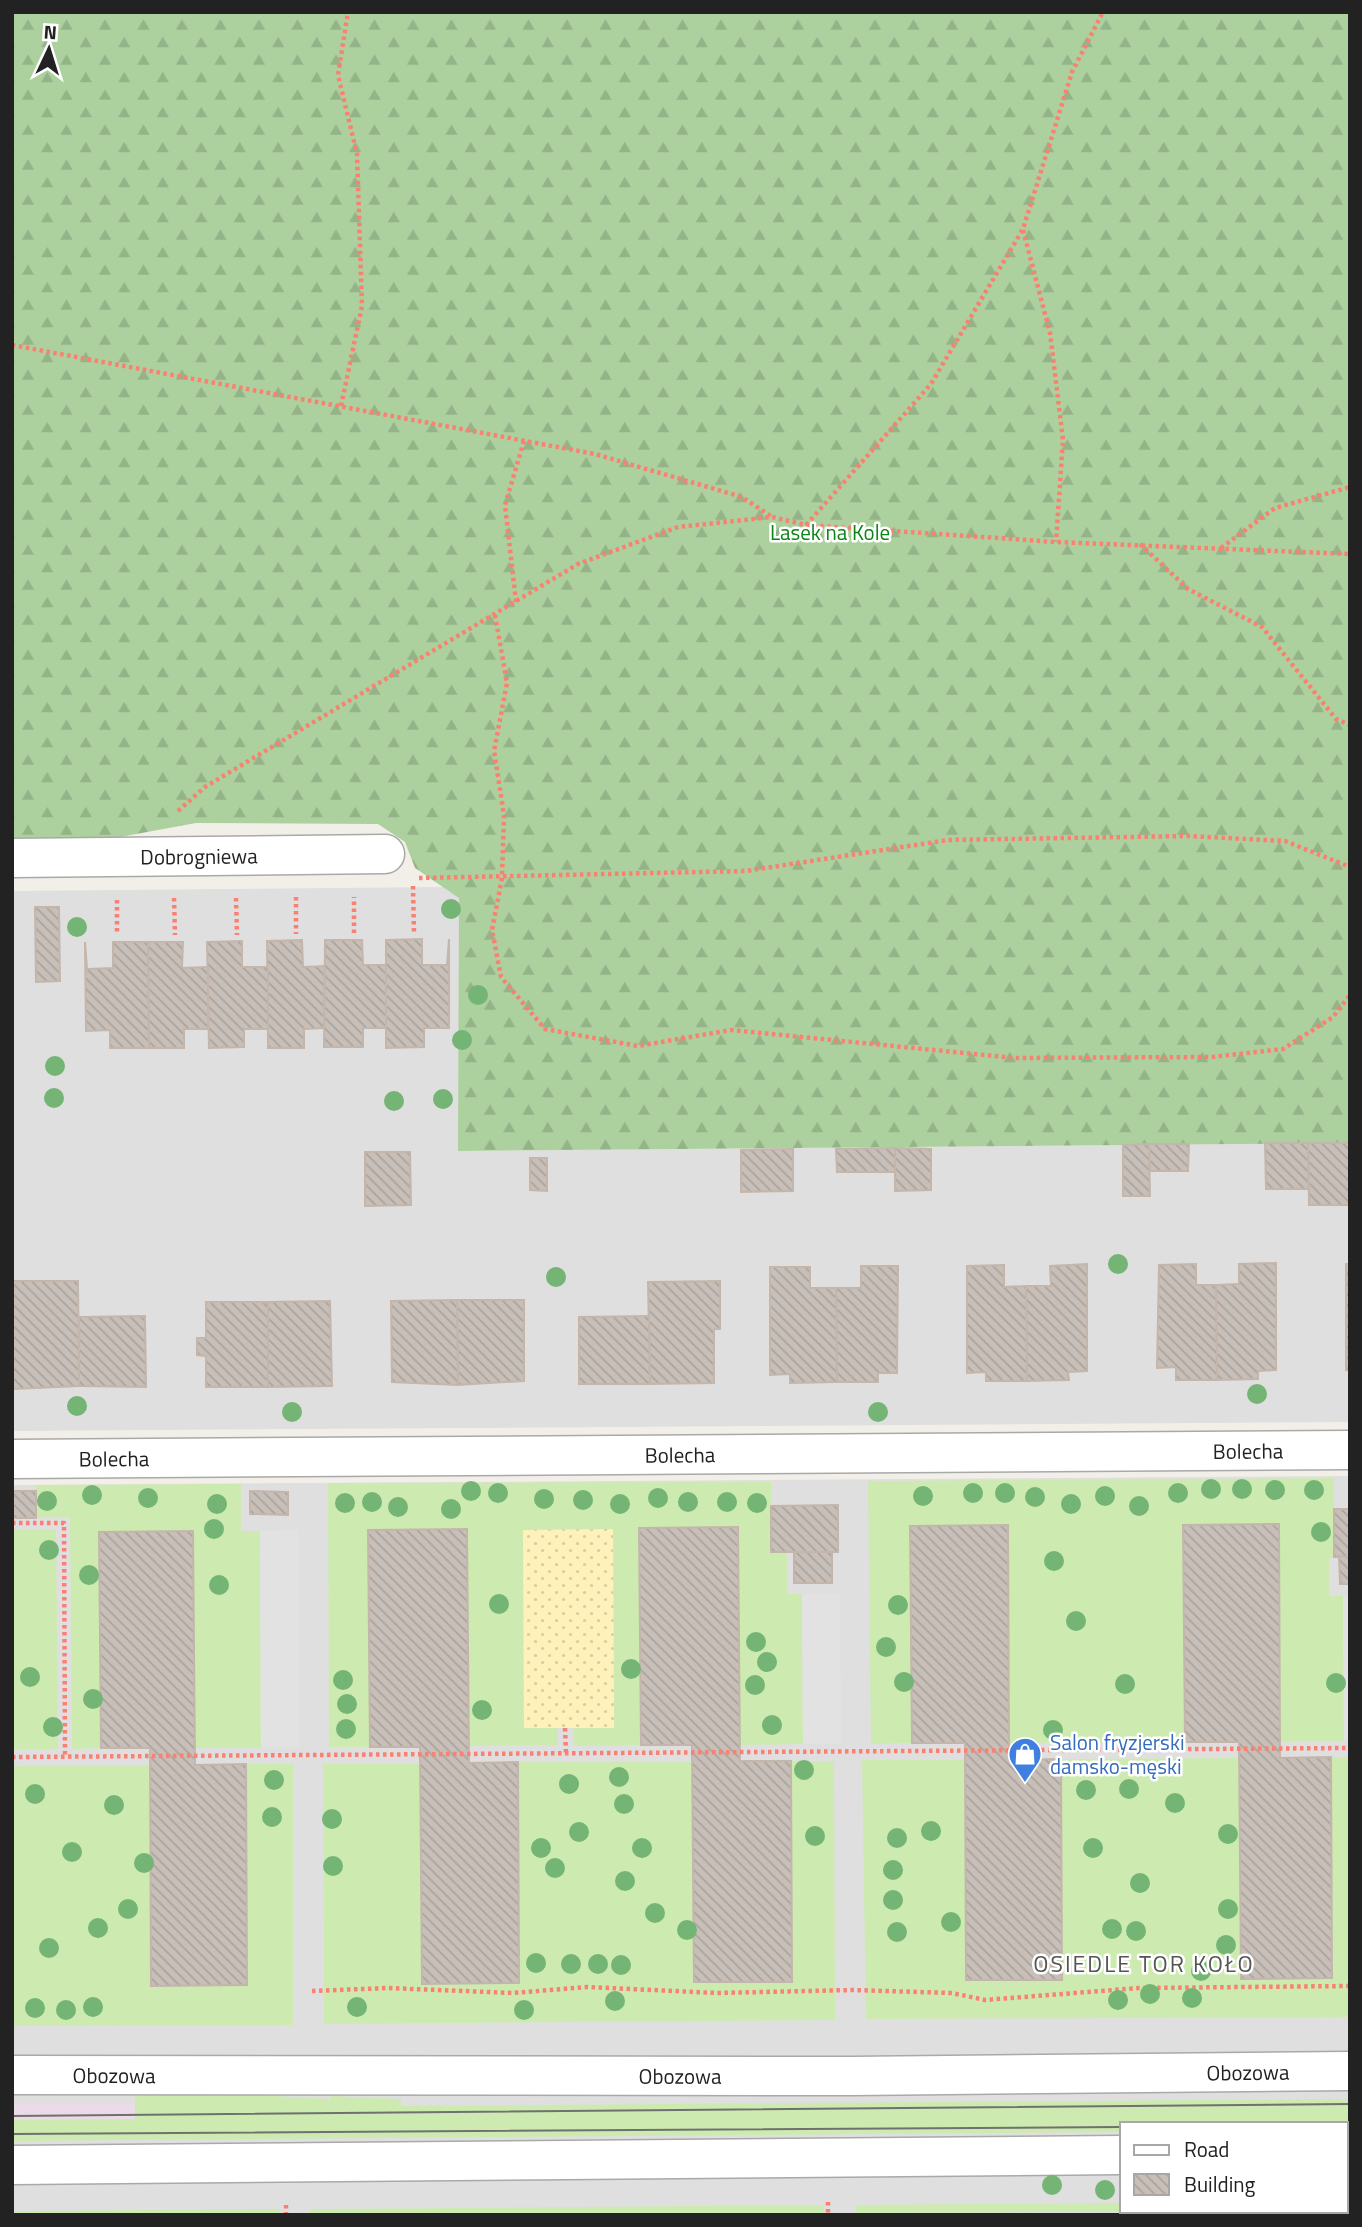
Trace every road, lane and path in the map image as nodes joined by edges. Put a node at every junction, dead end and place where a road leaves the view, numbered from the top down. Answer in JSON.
{"nodes":[{"id":1,"x":348,"y":12,"type":"edge"},
{"id":2,"x":1104,"y":12,"type":"edge"},
{"id":3,"x":1023,"y":229,"type":"junction"},
{"id":4,"x":12,"y":345,"type":"edge"},
{"id":5,"x":341,"y":406,"type":"junction"},
{"id":6,"x":524,"y":441,"type":"junction"},
{"id":7,"x":1350,"y":487,"type":"edge"},
{"id":8,"x":772,"y":517,"type":"junction"},
{"id":9,"x":806,"y":525,"type":"junction"},
{"id":10,"x":1056,"y":542,"type":"junction"},
{"id":11,"x":1140,"y":543,"type":"junction"},
{"id":12,"x":1221,"y":548,"type":"junction"},
{"id":13,"x":1350,"y":554,"type":"edge"},
{"id":14,"x":516,"y":602,"type":"junction"},
{"id":15,"x":495,"y":615,"type":"junction"},
{"id":16,"x":1350,"y":726,"type":"edge"},
{"id":17,"x":175,"y":813,"type":"dead end"},
{"id":18,"x":385,"y":854,"type":"dead end"},
{"id":19,"x":12,"y":858,"type":"edge"},
{"id":20,"x":1350,"y":867,"type":"edge"},
{"id":21,"x":502,"y":878,"type":"junction"},
{"id":22,"x":355,"y":886,"type":"dead end"},
{"id":23,"x":296,"y":887,"type":"dead end"},
{"id":24,"x":117,"y":888,"type":"dead end"},
{"id":25,"x":174,"y":888,"type":"dead end"},
{"id":26,"x":236,"y":888,"type":"dead end"},
{"id":27,"x":354,"y":933,"type":"dead end"},
{"id":28,"x":414,"y":933,"type":"dead end"},
{"id":29,"x":117,"y":934,"type":"dead end"},
{"id":30,"x":296,"y":934,"type":"dead end"},
{"id":31,"x":175,"y":935,"type":"dead end"},
{"id":32,"x":237,"y":935,"type":"dead end"},
{"id":33,"x":1350,"y":995,"type":"edge"},
{"id":34,"x":1350,"y":1450,"type":"edge"},
{"id":35,"x":12,"y":1458,"type":"edge"},
{"id":36,"x":12,"y":1523,"type":"edge"},
{"id":37,"x":565,"y":1728,"type":"dead end"},
{"id":38,"x":1227,"y":1741,"type":"dead end"},
{"id":39,"x":953,"y":1743,"type":"dead end"},
{"id":40,"x":681,"y":1745,"type":"dead end"},
{"id":41,"x":410,"y":1747,"type":"dead end"},
{"id":42,"x":1291,"y":1748,"type":"junction"},
{"id":43,"x":1350,"y":1748,"type":"edge"},
{"id":44,"x":138,"y":1749,"type":"dead end"},
{"id":45,"x":1227,"y":1749,"type":"junction"},
{"id":46,"x":1020,"y":1750,"type":"junction"},
{"id":47,"x":953,"y":1751,"type":"junction"},
{"id":48,"x":749,"y":1752,"type":"junction"},
{"id":49,"x":478,"y":1753,"type":"junction"},
{"id":50,"x":566,"y":1753,"type":"junction"},
{"id":51,"x":682,"y":1753,"type":"junction"},
{"id":52,"x":410,"y":1754,"type":"junction"},
{"id":53,"x":65,"y":1756,"type":"junction"},
{"id":54,"x":138,"y":1756,"type":"junction"},
{"id":55,"x":203,"y":1756,"type":"junction"},
{"id":56,"x":12,"y":1757,"type":"edge"},
{"id":57,"x":1290,"y":1758,"type":"dead end"},
{"id":58,"x":1021,"y":1760,"type":"dead end"},
{"id":59,"x":750,"y":1761,"type":"dead end"},
{"id":60,"x":478,"y":1763,"type":"dead end"},
{"id":61,"x":204,"y":1765,"type":"dead end"},
{"id":62,"x":1350,"y":1986,"type":"edge"},
{"id":63,"x":312,"y":1991,"type":"dead end"},
{"id":64,"x":1350,"y":2071,"type":"edge"},
{"id":65,"x":12,"y":2075,"type":"edge"},
{"id":66,"x":1120,"y":2155,"type":"edge"},
{"id":67,"x":12,"y":2165,"type":"edge"},
{"id":68,"x":828,"y":2196,"type":"dead end"},
{"id":69,"x":828,"y":2215,"type":"edge"}],
"edges":[{"from":1,"to":5,"type":"path"},
{"from":2,"to":3,"type":"path"},
{"from":3,"to":9,"type":"path"},
{"from":3,"to":10,"type":"path"},
{"from":4,"to":5,"type":"path"},
{"from":5,"to":6,"type":"path"},
{"from":6,"to":8,"type":"path"},
{"from":6,"to":14,"type":"path"},
{"from":7,"to":12,"type":"path"},
{"from":8,"to":9,"type":"path"},
{"from":8,"to":14,"type":"path"},
{"from":9,"to":10,"type":"path"},
{"from":10,"to":11,"type":"path"},
{"from":11,"to":12,"type":"path"},
{"from":11,"to":16,"type":"path"},
{"from":12,"to":13,"type":"path"},
{"from":14,"to":15,"type":"path"},
{"from":15,"to":17,"type":"path"},
{"from":15,"to":21,"type":"path"},
{"from":18,"to":19,"type":"street","name":"Dobrogniewa"},
{"from":20,"to":21,"type":"path"},
{"from":21,"to":28,"type":"path"},
{"from":21,"to":33,"type":"path"},
{"from":22,"to":27,"type":"path"},
{"from":23,"to":30,"type":"path"},
{"from":24,"to":29,"type":"path"},
{"from":25,"to":31,"type":"path"},
{"from":26,"to":32,"type":"path"},
{"from":34,"to":35,"type":"street","name":"Bolecha"},
{"from":36,"to":53,"type":"path"},
{"from":37,"to":50,"type":"path"},
{"from":38,"to":45,"type":"path"},
{"from":39,"to":47,"type":"path"},
{"from":40,"to":51,"type":"path"},
{"from":41,"to":52,"type":"path"},
{"from":42,"to":43,"type":"path"},
{"from":42,"to":45,"type":"path"},
{"from":42,"to":57,"type":"path"},
{"from":44,"to":54,"type":"path"},
{"from":45,"to":46,"type":"path"},
{"from":46,"to":47,"type":"path"},
{"from":46,"to":58,"type":"path"},
{"from":47,"to":48,"type":"path"},
{"from":48,"to":51,"type":"path"},
{"from":48,"to":59,"type":"path"},
{"from":49,"to":50,"type":"path"},
{"from":49,"to":52,"type":"path"},
{"from":49,"to":60,"type":"path"},
{"from":50,"to":51,"type":"path"},
{"from":52,"to":55,"type":"path"},
{"from":53,"to":54,"type":"path"},
{"from":53,"to":56,"type":"path"},
{"from":54,"to":55,"type":"path"},
{"from":55,"to":61,"type":"path"},
{"from":62,"to":63,"type":"path"},
{"from":64,"to":65,"type":"street","name":"Obozowa"},
{"from":66,"to":67,"type":"street"},
{"from":68,"to":69,"type":"path"}]}
